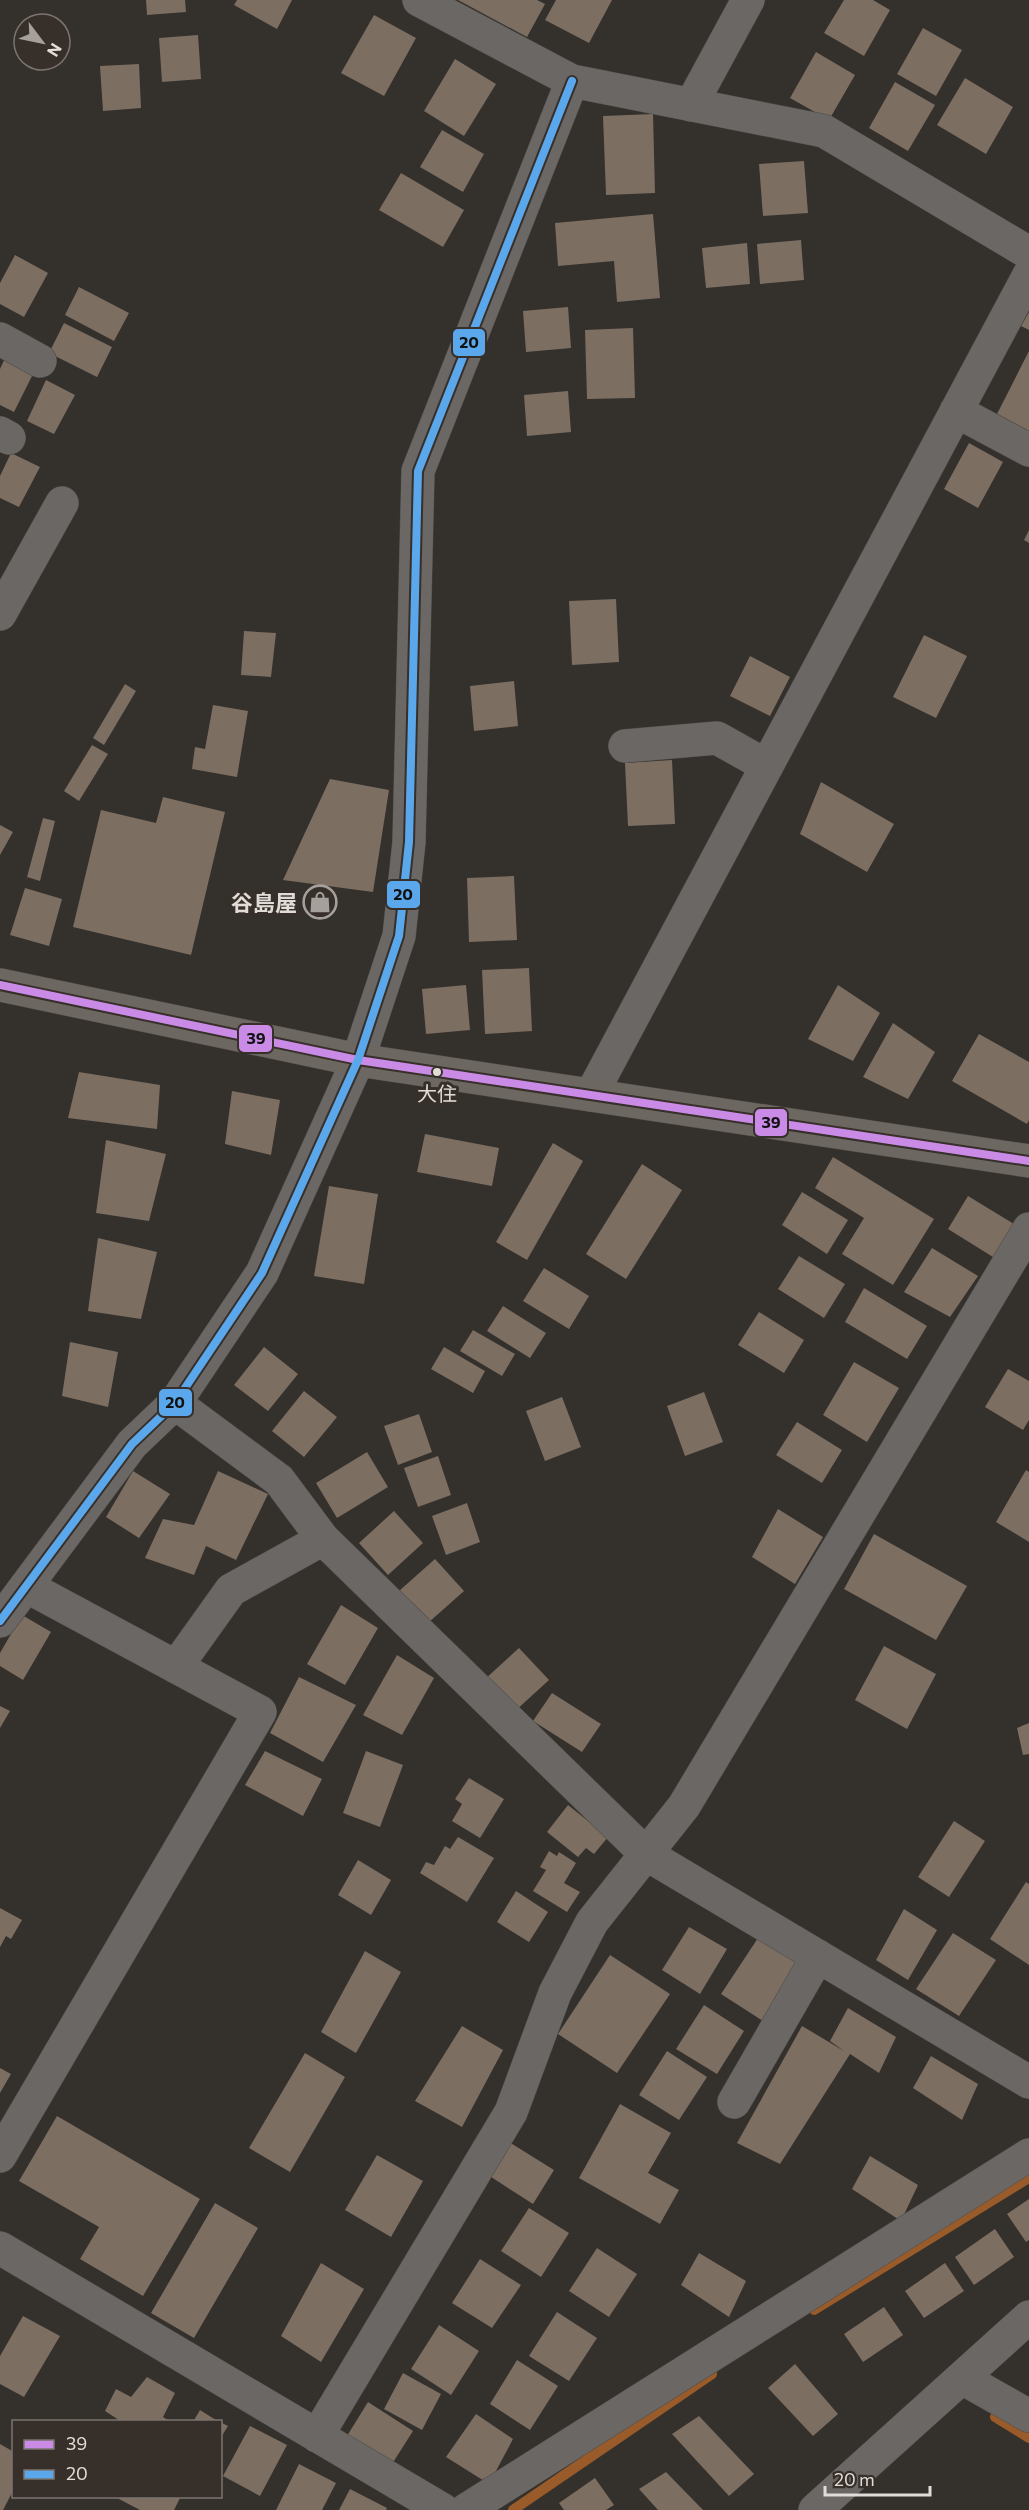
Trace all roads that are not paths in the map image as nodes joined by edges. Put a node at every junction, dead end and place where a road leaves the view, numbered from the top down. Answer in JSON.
{"nodes":[{"id":1,"x":419,"y":0,"type":"edge"},
{"id":2,"x":748,"y":0,"type":"edge"},
{"id":3,"x":572,"y":81,"type":"junction"},
{"id":4,"x":691,"y":105,"type":"junction"},
{"id":5,"x":1029,"y":253,"type":"edge"},
{"id":6,"x":1029,"y":275,"type":"edge"},
{"id":7,"x":0,"y":339,"type":"edge"},
{"id":8,"x":40,"y":361,"type":"dead end"},
{"id":9,"x":956,"y":411,"type":"junction"},
{"id":10,"x":1029,"y":450,"type":"edge"},
{"id":11,"x":62,"y":503,"type":"dead end"},
{"id":12,"x":4,"y":600,"type":"edge"},
{"id":13,"x":625,"y":746,"type":"dead end"},
{"id":14,"x":766,"y":766,"type":"junction"},
{"id":15,"x":0,"y":985,"type":"edge"},
{"id":16,"x":358,"y":1060,"type":"junction"},
{"id":17,"x":591,"y":1095,"type":"junction"},
{"id":18,"x":1029,"y":1161,"type":"edge"},
{"id":19,"x":1029,"y":1229,"type":"edge"},
{"id":20,"x":175,"y":1403,"type":"junction"},
{"id":21,"x":323,"y":1539,"type":"junction"},
{"id":22,"x":26,"y":1586,"type":"junction"},
{"id":23,"x":0,"y":1621,"type":"edge"},
{"id":24,"x":176,"y":1667,"type":"junction"},
{"id":25,"x":646,"y":1854,"type":"junction"},
{"id":26,"x":818,"y":1956,"type":"junction"},
{"id":27,"x":1029,"y":2082,"type":"edge"},
{"id":28,"x":734,"y":2102,"type":"dead end"},
{"id":29,"x":1029,"y":2155,"type":"edge"},
{"id":30,"x":0,"y":2156,"type":"edge"},
{"id":31,"x":0,"y":2248,"type":"edge"},
{"id":32,"x":1029,"y":2317,"type":"edge"},
{"id":33,"x":962,"y":2378,"type":"junction"},
{"id":34,"x":1029,"y":2416,"type":"edge"},
{"id":35,"x":318,"y":2436,"type":"junction"},
{"id":36,"x":443,"y":2510,"type":"edge"},
{"id":37,"x":466,"y":2510,"type":"edge"},
{"id":38,"x":815,"y":2510,"type":"edge"}],
"edges":[{"from":1,"to":3,"type":"street"},
{"from":2,"to":4,"type":"street"},
{"from":3,"to":4,"type":"street"},
{"from":3,"to":16,"type":"street"},
{"from":4,"to":5,"type":"street"},
{"from":6,"to":9,"type":"street"},
{"from":7,"to":8,"type":"street"},
{"from":9,"to":10,"type":"street"},
{"from":9,"to":14,"type":"street"},
{"from":11,"to":12,"type":"street"},
{"from":13,"to":14,"type":"street"},
{"from":14,"to":17,"type":"street"},
{"from":15,"to":16,"type":"main road"},
{"from":16,"to":17,"type":"main road"},
{"from":16,"to":20,"type":"street"},
{"from":17,"to":18,"type":"main road"},
{"from":19,"to":25,"type":"street"},
{"from":20,"to":21,"type":"street"},
{"from":20,"to":22,"type":"street"},
{"from":21,"to":24,"type":"street"},
{"from":21,"to":25,"type":"street"},
{"from":22,"to":23,"type":"street"},
{"from":22,"to":24,"type":"street"},
{"from":24,"to":30,"type":"street"},
{"from":25,"to":26,"type":"street"},
{"from":25,"to":35,"type":"street"},
{"from":26,"to":27,"type":"street"},
{"from":26,"to":28,"type":"street"},
{"from":29,"to":37,"type":"street"},
{"from":31,"to":35,"type":"street"},
{"from":32,"to":33,"type":"street"},
{"from":33,"to":34,"type":"street"},
{"from":33,"to":38,"type":"street"},
{"from":35,"to":36,"type":"street"}]}
